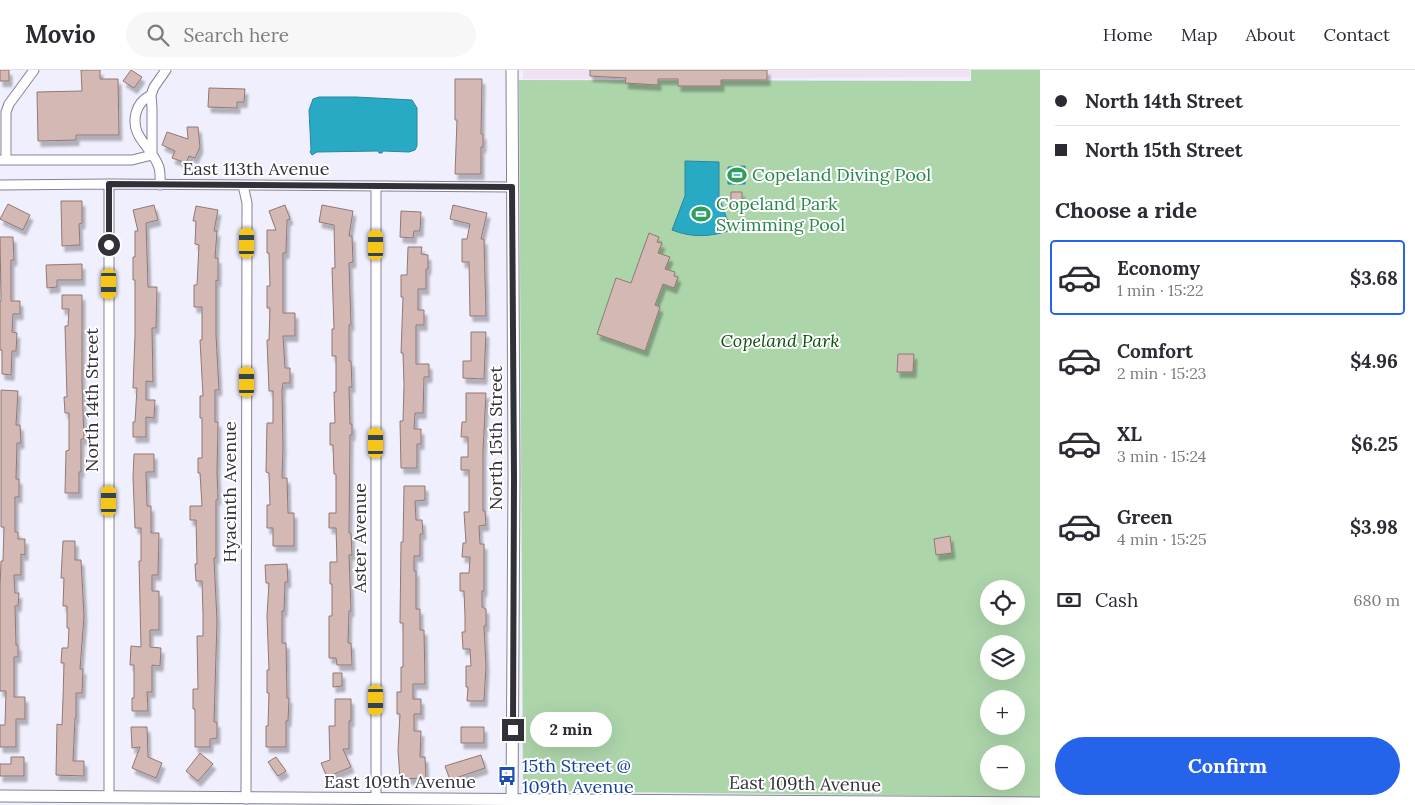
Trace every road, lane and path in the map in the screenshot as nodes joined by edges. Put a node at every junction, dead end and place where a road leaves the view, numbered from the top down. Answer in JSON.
{"nodes":[{"id":1,"x":34,"y":70,"type":"edge"},
{"id":2,"x":166,"y":70,"type":"edge"},
{"id":3,"x":512,"y":70,"type":"edge"},
{"id":4,"x":150,"y":95,"type":"junction"},
{"id":5,"x":152,"y":155,"type":"junction"},
{"id":6,"x":3,"y":160,"type":"edge"},
{"id":7,"x":109,"y":184,"type":"junction"},
{"id":8,"x":0,"y":185,"type":"edge"},
{"id":9,"x":160,"y":185,"type":"junction"},
{"id":10,"x":243,"y":186,"type":"junction"},
{"id":11,"x":376,"y":186,"type":"junction"},
{"id":12,"x":512,"y":187,"type":"junction"},
{"id":13,"x":0,"y":796,"type":"edge"},
{"id":14,"x":109,"y":797,"type":"junction"},
{"id":15,"x":246,"y":799,"type":"junction"},
{"id":16,"x":376,"y":799,"type":"junction"},
{"id":17,"x":169,"y":802,"type":"edge"},
{"id":18,"x":391,"y":802,"type":"edge"},
{"id":19,"x":1040,"y":802,"type":"edge"},
{"id":20,"x":513,"y":803,"type":"edge"},
{"id":21,"x":700,"y":803,"type":"edge"},
{"id":22,"x":824,"y":803,"type":"edge"},
{"id":23,"x":946,"y":804,"type":"edge"}],
"edges":[{"from":1,"to":6,"type":"street"},
{"from":2,"to":4,"type":"street"},
{"from":3,"to":12,"type":"street","name":"North 15th Street"},
{"from":4,"to":5,"type":"street"},
{"from":4,"to":5,"type":"street"},
{"from":5,"to":6,"type":"street"},
{"from":5,"to":9,"type":"street"},
{"from":7,"to":8,"type":"street","name":"East 113th Avenue"},
{"from":7,"to":9,"type":"street","name":"East 113th Avenue"},
{"from":7,"to":14,"type":"street","name":"North 14th Street"},
{"from":9,"to":10,"type":"street","name":"East 113th Avenue"},
{"from":10,"to":11,"type":"street","name":"East 113th Avenue"},
{"from":10,"to":15,"type":"street","name":"Hyacinth Avenue"},
{"from":11,"to":12,"type":"street","name":"East 113th Avenue"},
{"from":11,"to":16,"type":"street","name":"Aster Avenue"},
{"from":12,"to":20,"type":"street","name":"North 15th Street"},
{"from":13,"to":14,"type":"street","name":"East 109th Avenue"},
{"from":14,"to":17,"type":"street","name":"East 109th Avenue"},
{"from":15,"to":16,"type":"street","name":"East 109th Avenue"},
{"from":15,"to":17,"type":"street","name":"East 109th Avenue"},
{"from":16,"to":18,"type":"street","name":"East 109th Avenue"},
{"from":18,"to":20,"type":"street","name":"East 109th Avenue"},
{"from":19,"to":23,"type":"street","name":"East 109th Avenue"},
{"from":20,"to":21,"type":"street","name":"East 109th Avenue"},
{"from":21,"to":22,"type":"street","name":"East 109th Avenue"},
{"from":22,"to":23,"type":"street","name":"East 109th Avenue"}]}
